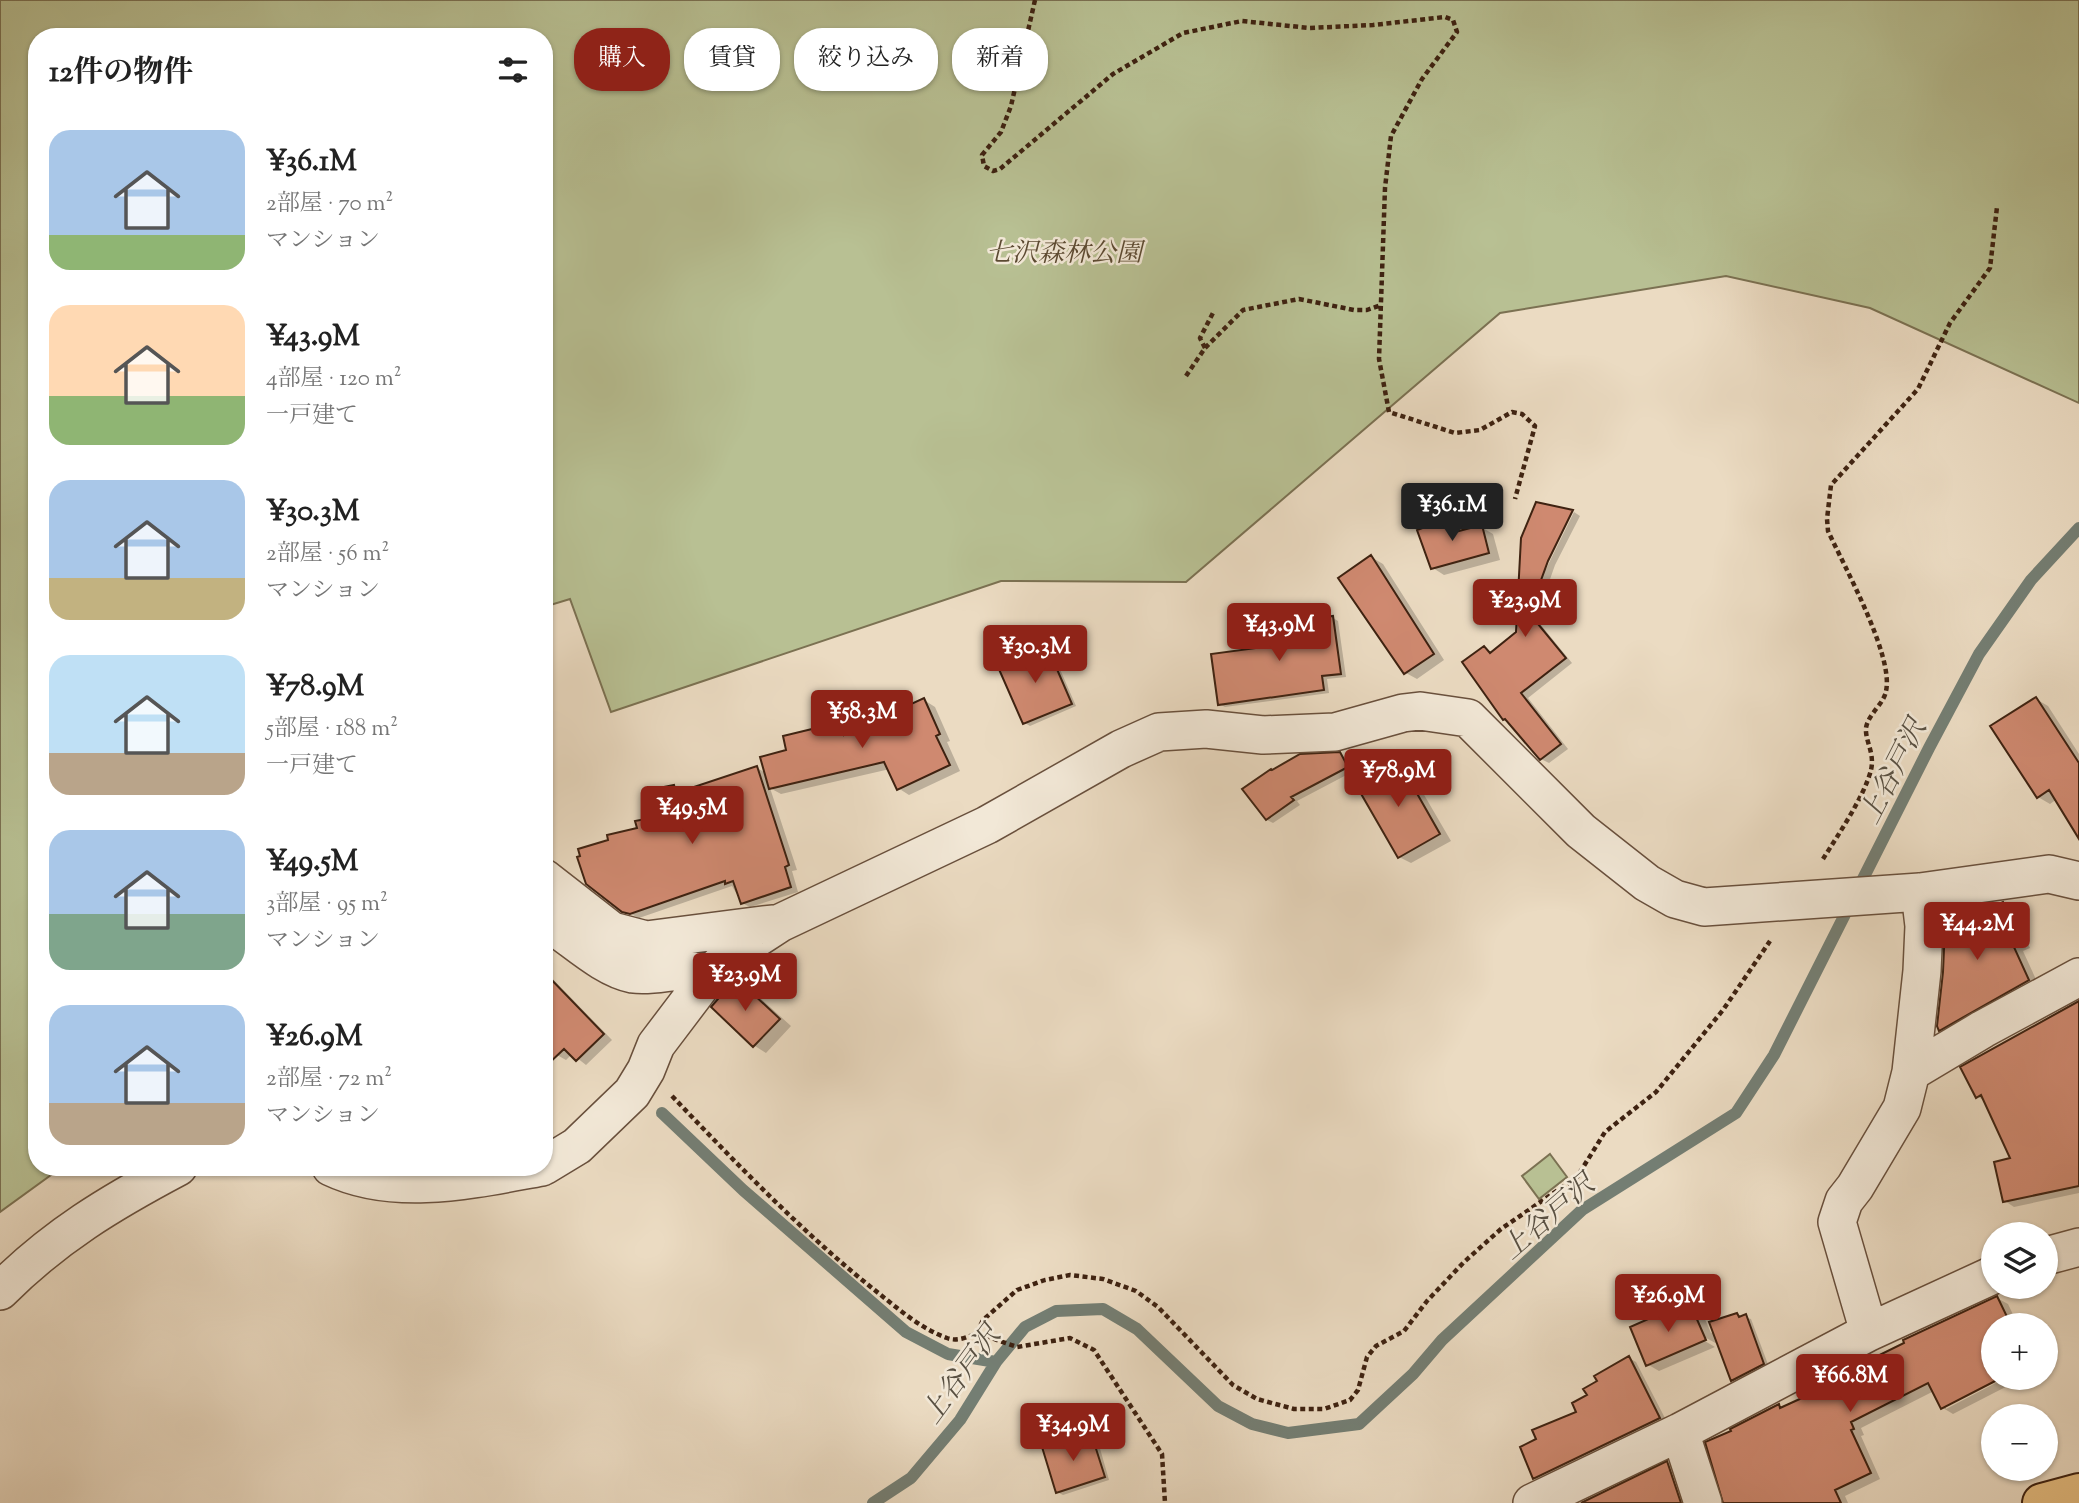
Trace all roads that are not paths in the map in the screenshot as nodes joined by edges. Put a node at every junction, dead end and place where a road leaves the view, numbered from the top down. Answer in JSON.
{"nodes":[{"id":1,"x":2079,"y":881,"type":"edge"},
{"id":2,"x":553,"y":885,"type":"edge"},
{"id":3,"x":1903,"y":893,"type":"junction"},
{"id":4,"x":780,"y":923,"type":"junction"},
{"id":5,"x":553,"y":926,"type":"edge"},
{"id":6,"x":709,"y":975,"type":"junction"},
{"id":7,"x":2079,"y":977,"type":"edge"},
{"id":8,"x":1911,"y":1072,"type":"junction"},
{"id":9,"x":553,"y":1161,"type":"edge"},
{"id":10,"x":161,"y":1176,"type":"edge"},
{"id":11,"x":354,"y":1176,"type":"edge"},
{"id":12,"x":486,"y":1176,"type":"edge"},
{"id":13,"x":2079,"y":1247,"type":"edge"},
{"id":14,"x":2058,"y":1253,"type":"edge"},
{"id":15,"x":1981,"y":1281,"type":"edge"},
{"id":16,"x":0,"y":1291,"type":"edge"},
{"id":17,"x":1869,"y":1332,"type":"junction"},
{"id":18,"x":1680,"y":1432,"type":"junction"},
{"id":19,"x":2079,"y":1493,"type":"edge"},
{"id":20,"x":1532,"y":1503,"type":"edge"},
{"id":21,"x":1703,"y":1503,"type":"edge"},
{"id":22,"x":2042,"y":1503,"type":"edge"}],
"edges":[{"from":1,"to":3,"type":"street"},
{"from":2,"to":4,"type":"street"},
{"from":3,"to":4,"type":"street"},
{"from":3,"to":8,"type":"street"},
{"from":4,"to":6,"type":"street"},
{"from":5,"to":6,"type":"street"},
{"from":6,"to":9,"type":"street"},
{"from":7,"to":8,"type":"street"},
{"from":8,"to":17,"type":"street"},
{"from":10,"to":16,"type":"street"},
{"from":11,"to":12,"type":"street"},
{"from":13,"to":14,"type":"street"},
{"from":15,"to":17,"type":"street"},
{"from":17,"to":18,"type":"street"},
{"from":18,"to":20,"type":"street"},
{"from":18,"to":21,"type":"street"},
{"from":19,"to":22,"type":"main road"}]}
